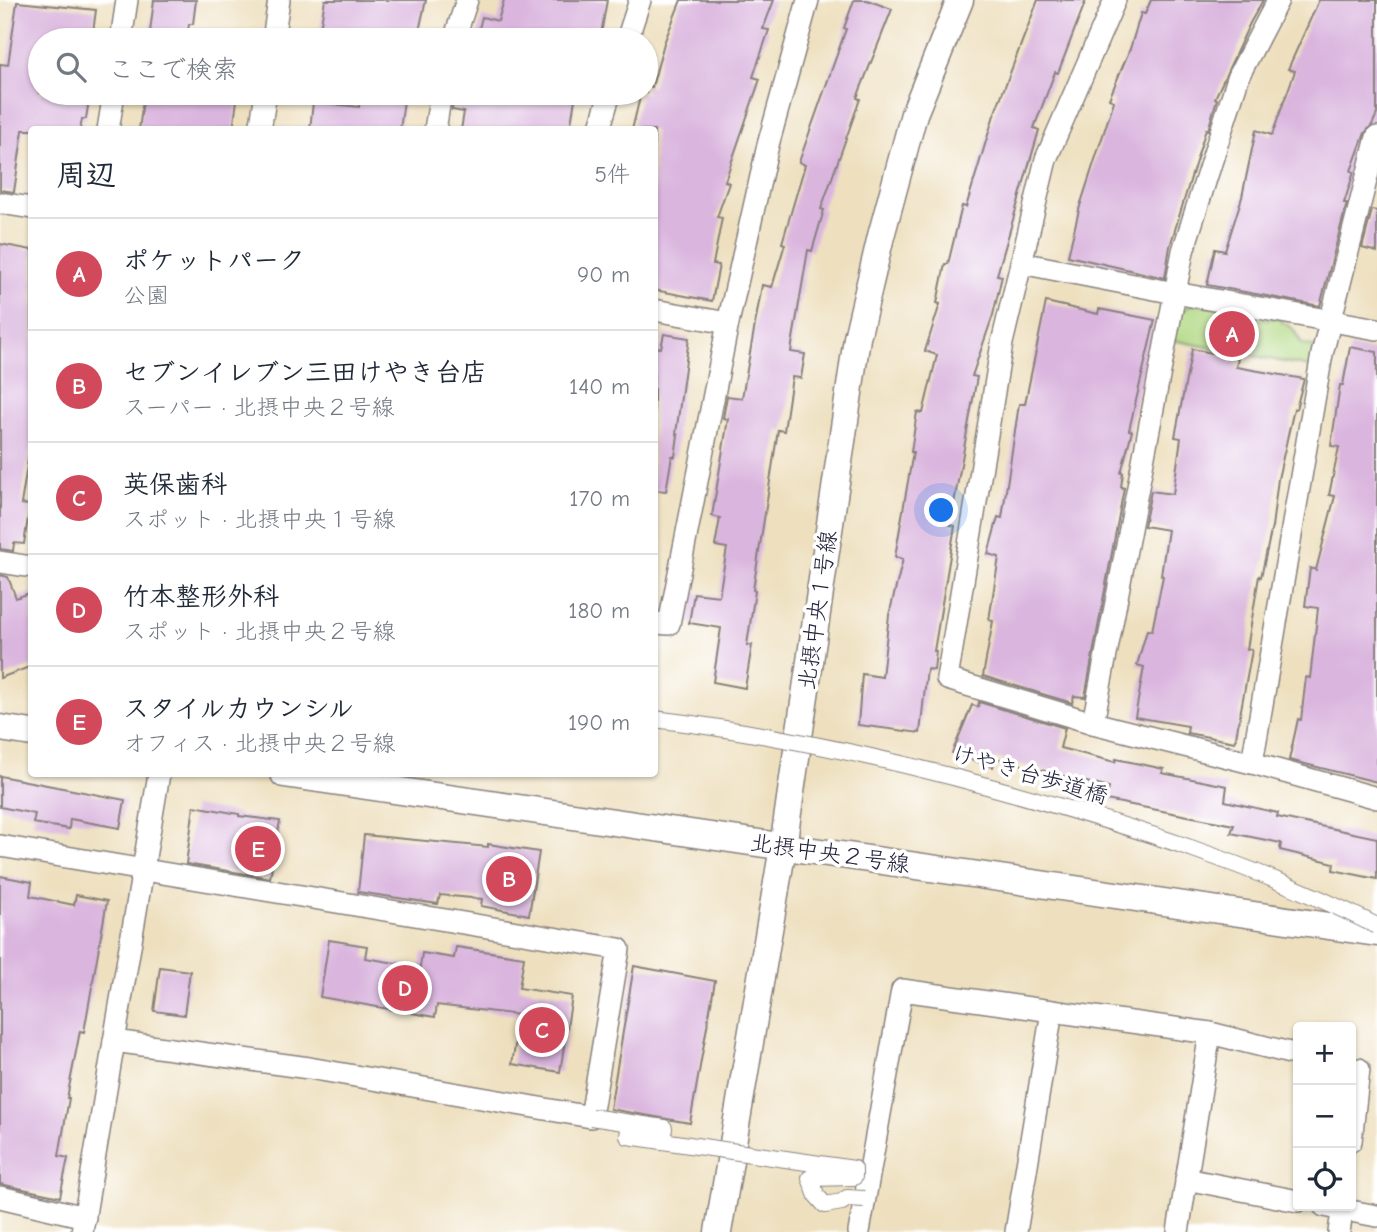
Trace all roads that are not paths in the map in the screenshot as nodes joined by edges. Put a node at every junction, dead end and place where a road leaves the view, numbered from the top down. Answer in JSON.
{"nodes":[{"id":1,"x":127,"y":0,"type":"edge"},
{"id":2,"x":279,"y":0,"type":"edge"},
{"id":3,"x":467,"y":0,"type":"edge"},
{"id":4,"x":640,"y":0,"type":"edge"},
{"id":5,"x":808,"y":0,"type":"edge"},
{"id":6,"x":960,"y":0,"type":"edge"},
{"id":7,"x":1115,"y":0,"type":"edge"},
{"id":8,"x":1278,"y":0,"type":"edge"},
{"id":9,"x":123,"y":28,"type":"edge"},
{"id":10,"x":275,"y":28,"type":"edge"},
{"id":11,"x":458,"y":28,"type":"edge"},
{"id":12,"x":631,"y":28,"type":"edge"},
{"id":13,"x":112,"y":105,"type":"edge"},
{"id":14,"x":263,"y":105,"type":"edge"},
{"id":15,"x":439,"y":105,"type":"edge"},
{"id":16,"x":606,"y":105,"type":"edge"},
{"id":17,"x":109,"y":126,"type":"edge"},
{"id":18,"x":261,"y":126,"type":"edge"},
{"id":19,"x":436,"y":126,"type":"edge"},
{"id":20,"x":600,"y":126,"type":"edge"},
{"id":21,"x":1377,"y":137,"type":"edge"},
{"id":22,"x":0,"y":202,"type":"edge"},
{"id":23,"x":28,"y":207,"type":"edge"},
{"id":24,"x":1021,"y":263,"type":"junction"},
{"id":25,"x":1175,"y":293,"type":"junction"},
{"id":26,"x":658,"y":311,"type":"edge"},
{"id":27,"x":1330,"y":321,"type":"junction"},
{"id":28,"x":728,"y":323,"type":"junction"},
{"id":29,"x":1377,"y":329,"type":"edge"},
{"id":30,"x":0,"y":562,"type":"edge"},
{"id":31,"x":28,"y":566,"type":"edge"},
{"id":32,"x":658,"y":623,"type":"edge"},
{"id":33,"x":658,"y":719,"type":"edge"},
{"id":34,"x":1093,"y":723,"type":"junction"},
{"id":35,"x":0,"y":728,"type":"edge"},
{"id":36,"x":28,"y":732,"type":"edge"},
{"id":37,"x":1252,"y":763,"type":"junction"},
{"id":38,"x":158,"y":777,"type":"edge"},
{"id":39,"x":305,"y":777,"type":"edge"},
{"id":40,"x":1377,"y":798,"type":"edge"},
{"id":41,"x":0,"y":846,"type":"edge"},
{"id":42,"x":783,"y":847,"type":"junction"},
{"id":43,"x":142,"y":872,"type":"junction"},
{"id":44,"x":1377,"y":926,"type":"edge"},
{"id":45,"x":1377,"y":933,"type":"edge"},
{"id":46,"x":1052,"y":1011,"type":"junction"},
{"id":47,"x":1210,"y":1033,"type":"junction"},
{"id":48,"x":114,"y":1041,"type":"junction"},
{"id":49,"x":1293,"y":1054,"type":"edge"},
{"id":50,"x":1362,"y":1070,"type":"edge"},
{"id":51,"x":1356,"y":1109,"type":"edge"},
{"id":52,"x":591,"y":1117,"type":"junction"},
{"id":53,"x":1186,"y":1179,"type":"junction"},
{"id":54,"x":0,"y":1198,"type":"edge"},
{"id":55,"x":864,"y":1199,"type":"junction"},
{"id":56,"x":1293,"y":1200,"type":"edge"},
{"id":57,"x":1336,"y":1211,"type":"edge"},
{"id":58,"x":1354,"y":1211,"type":"edge"},
{"id":59,"x":1377,"y":1216,"type":"edge"},
{"id":60,"x":83,"y":1224,"type":"edge"},
{"id":61,"x":718,"y":1232,"type":"edge"},
{"id":62,"x":859,"y":1232,"type":"edge"},
{"id":63,"x":1016,"y":1232,"type":"edge"},
{"id":64,"x":1178,"y":1232,"type":"edge"},
{"id":65,"x":1339,"y":1232,"type":"edge"}],
"edges":[{"from":1,"to":9,"type":"street"},
{"from":2,"to":10,"type":"street"},
{"from":3,"to":11,"type":"street"},
{"from":4,"to":12,"type":"street"},
{"from":5,"to":28,"type":"street"},
{"from":6,"to":42,"type":"street","name":"北摂中央１号線"},
{"from":7,"to":24,"type":"street"},
{"from":8,"to":25,"type":"street"},
{"from":13,"to":17,"type":"street"},
{"from":14,"to":18,"type":"street"},
{"from":15,"to":19,"type":"street"},
{"from":16,"to":20,"type":"street"},
{"from":21,"to":27,"type":"street"},
{"from":22,"to":23,"type":"street"},
{"from":24,"to":25,"type":"street"},
{"from":24,"to":34,"type":"street"},
{"from":25,"to":27,"type":"street"},
{"from":25,"to":34,"type":"street"},
{"from":26,"to":28,"type":"street"},
{"from":27,"to":29,"type":"street"},
{"from":27,"to":37,"type":"street"},
{"from":28,"to":32,"type":"street"},
{"from":30,"to":31,"type":"street"},
{"from":33,"to":44,"type":"street","name":"けやき台歩道橋","bridge":true},
{"from":34,"to":37,"type":"street"},
{"from":35,"to":36,"type":"street"},
{"from":37,"to":40,"type":"street"},
{"from":38,"to":43,"type":"street"},
{"from":39,"to":42,"type":"street","name":"北摂中央２号線"},
{"from":41,"to":43,"type":"street"},
{"from":42,"to":45,"type":"street","name":"北摂中央２号線"},
{"from":42,"to":61,"type":"street","name":"北摂中央１号線"},
{"from":43,"to":48,"type":"street"},
{"from":43,"to":52,"type":"street"},
{"from":46,"to":47,"type":"street"},
{"from":46,"to":55,"type":"street"},
{"from":46,"to":63,"type":"street"},
{"from":47,"to":49,"type":"street"},
{"from":47,"to":53,"type":"street"},
{"from":48,"to":52,"type":"street"},
{"from":48,"to":60,"type":"street"},
{"from":50,"to":51,"type":"street"},
{"from":52,"to":55,"type":"street","bridge":true},
{"from":53,"to":56,"type":"street"},
{"from":53,"to":64,"type":"street"},
{"from":54,"to":60,"type":"street"},
{"from":55,"to":62,"type":"street"},
{"from":57,"to":65,"type":"street"},
{"from":58,"to":59,"type":"street"}]}
